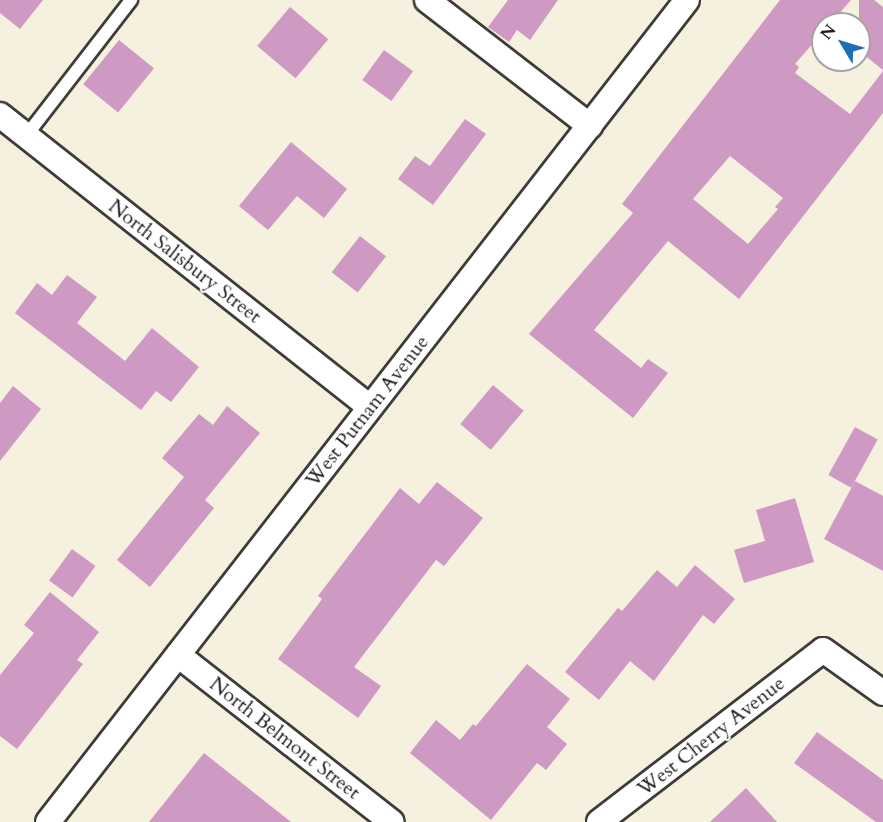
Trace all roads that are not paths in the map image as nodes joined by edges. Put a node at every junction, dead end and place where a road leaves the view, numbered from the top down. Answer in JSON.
{"nodes":[{"id":1,"x":131,"y":0,"type":"edge"},
{"id":2,"x":427,"y":0,"type":"edge"},
{"id":3,"x":687,"y":0,"type":"edge"},
{"id":4,"x":0,"y":115,"type":"edge"},
{"id":5,"x":590,"y":126,"type":"junction"},
{"id":6,"x":26,"y":136,"type":"junction"},
{"id":7,"x":370,"y":407,"type":"junction"},
{"id":8,"x":178,"y":655,"type":"junction"},
{"id":9,"x":883,"y":693,"type":"edge"},
{"id":10,"x":48,"y":822,"type":"edge"},
{"id":11,"x":392,"y":822,"type":"edge"},
{"id":12,"x":599,"y":822,"type":"edge"}],
"edges":[{"from":1,"to":6,"type":"lane"},
{"from":2,"to":5,"type":"street"},
{"from":3,"to":5,"type":"street","name":"West Putnam Avenue"},
{"from":4,"to":6,"type":"street","name":"North Salisbury Street"},
{"from":5,"to":7,"type":"street","name":"West Putnam Avenue"},
{"from":6,"to":7,"type":"street","name":"North Salisbury Street"},
{"from":7,"to":8,"type":"street","name":"West Putnam Avenue"},
{"from":8,"to":10,"type":"street","name":"West Putnam Avenue"},
{"from":8,"to":11,"type":"street","name":"North Belmont Street"},
{"from":9,"to":12,"type":"street","name":"West Cherry Avenue"}]}
